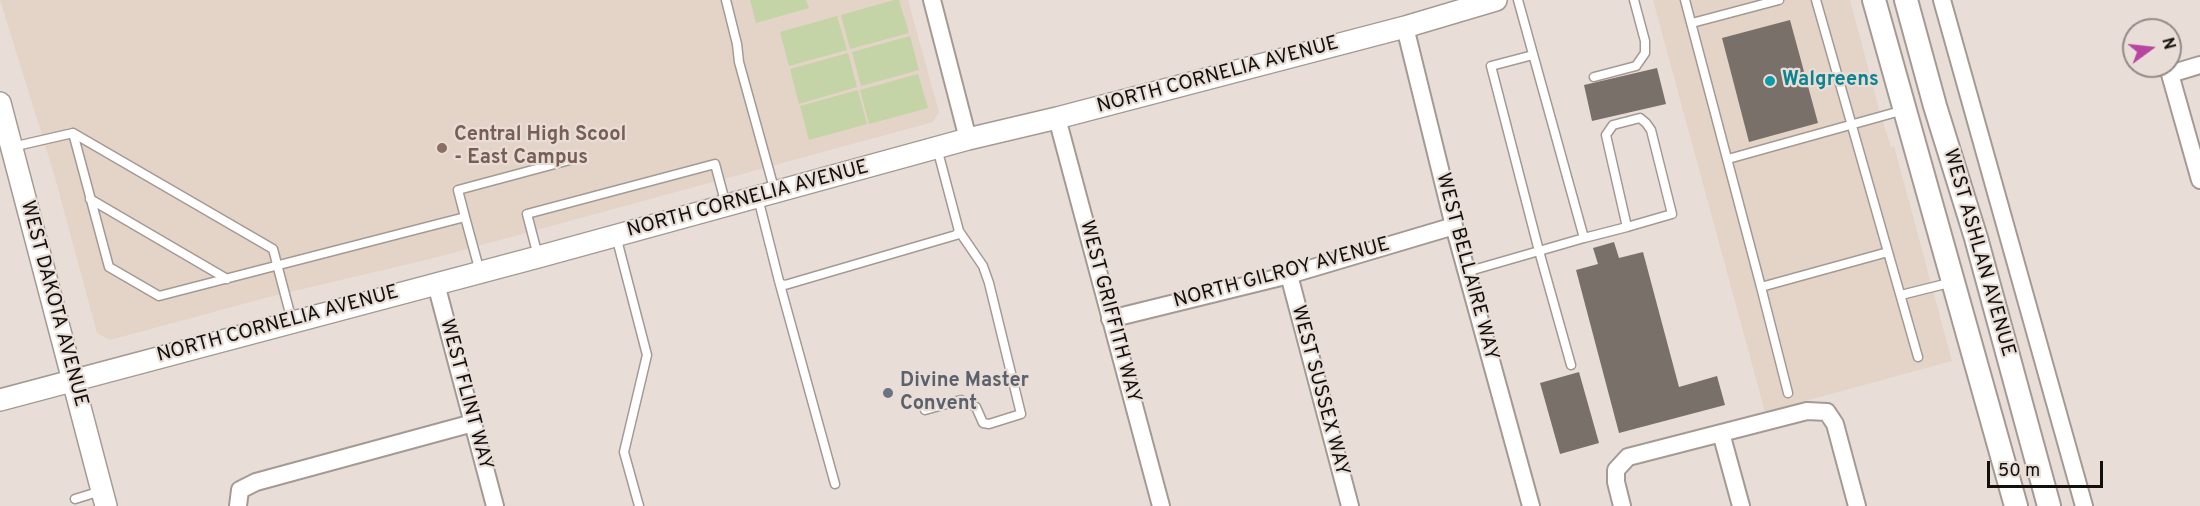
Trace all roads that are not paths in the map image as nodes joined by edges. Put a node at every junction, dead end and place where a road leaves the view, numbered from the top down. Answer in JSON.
{"nodes":[{"id":1,"x":726,"y":0,"type":"edge"},
{"id":2,"x":932,"y":0,"type":"edge"},
{"id":3,"x":1496,"y":0,"type":"edge"},
{"id":4,"x":1518,"y":0,"type":"edge"},
{"id":5,"x":1634,"y":0,"type":"edge"},
{"id":6,"x":1685,"y":0,"type":"edge"},
{"id":7,"x":1779,"y":0,"type":"edge"},
{"id":8,"x":1816,"y":0,"type":"edge"},
{"id":9,"x":1874,"y":0,"type":"edge"},
{"id":10,"x":1906,"y":0,"type":"edge"},
{"id":11,"x":1942,"y":0,"type":"edge"},
{"id":12,"x":1692,"y":23,"type":"junction"},
{"id":13,"x":1405,"y":27,"type":"junction"},
{"id":14,"x":1533,"y":55,"type":"junction"},
{"id":15,"x":2200,"y":65,"type":"edge"},
{"id":16,"x":1594,"y":77,"type":"dead end"},
{"id":17,"x":0,"y":103,"type":"edge"},
{"id":18,"x":1904,"y":110,"type":"junction"},
{"id":19,"x":1057,"y":118,"type":"junction"},
{"id":20,"x":1852,"y":125,"type":"junction"},
{"id":21,"x":73,"y":133,"type":"junction"},
{"id":22,"x":968,"y":139,"type":"junction"},
{"id":23,"x":937,"y":147,"type":"junction"},
{"id":24,"x":12,"y":148,"type":"junction"},
{"id":25,"x":581,"y":157,"type":"dead end"},
{"id":26,"x":1728,"y":159,"type":"junction"},
{"id":27,"x":2200,"y":180,"type":"edge"},
{"id":28,"x":766,"y":195,"type":"junction"},
{"id":29,"x":90,"y":199,"type":"junction"},
{"id":30,"x":726,"y":206,"type":"junction"},
{"id":31,"x":465,"y":217,"type":"junction"},
{"id":32,"x":1454,"y":226,"type":"junction"},
{"id":33,"x":1627,"y":226,"type":"junction"},
{"id":34,"x":959,"y":231,"type":"junction"},
{"id":35,"x":616,"y":236,"type":"junction"},
{"id":36,"x":1584,"y":238,"type":"junction"},
{"id":37,"x":1539,"y":251,"type":"junction"},
{"id":38,"x":1888,"y":252,"type":"junction"},
{"id":39,"x":538,"y":257,"type":"junction"},
{"id":40,"x":278,"y":266,"type":"junction"},
{"id":41,"x":480,"y":272,"type":"junction"},
{"id":42,"x":1466,"y":272,"type":"junction"},
{"id":43,"x":1289,"y":275,"type":"junction"},
{"id":44,"x":227,"y":279,"type":"junction"},
{"id":45,"x":1953,"y":281,"type":"junction"},
{"id":46,"x":436,"y":284,"type":"junction"},
{"id":47,"x":781,"y":284,"type":"junction"},
{"id":48,"x":1761,"y":286,"type":"junction"},
{"id":49,"x":1901,"y":295,"type":"junction"},
{"id":50,"x":1110,"y":319,"type":"junction"},
{"id":51,"x":292,"y":321,"type":"junction"},
{"id":52,"x":1918,"y":357,"type":"dead end"},
{"id":53,"x":1572,"y":365,"type":"dead end"},
{"id":54,"x":72,"y":380,"type":"junction"},
{"id":55,"x":1788,"y":393,"type":"dead end"},
{"id":56,"x":0,"y":400,"type":"edge"},
{"id":57,"x":2021,"y":404,"type":"junction"},
{"id":58,"x":925,"y":410,"type":"dead end"},
{"id":59,"x":473,"y":423,"type":"junction"},
{"id":60,"x":1722,"y":433,"type":"junction"},
{"id":61,"x":836,"y":484,"type":"dead end"},
{"id":62,"x":104,"y":498,"type":"edge"},
{"id":63,"x":239,"y":498,"type":"edge"},
{"id":64,"x":75,"y":500,"type":"dead end"},
{"id":65,"x":495,"y":506,"type":"edge"},
{"id":66,"x":639,"y":506,"type":"edge"},
{"id":67,"x":1161,"y":506,"type":"edge"},
{"id":68,"x":1350,"y":506,"type":"edge"},
{"id":69,"x":1531,"y":506,"type":"edge"},
{"id":70,"x":1622,"y":506,"type":"edge"},
{"id":71,"x":1741,"y":506,"type":"edge"},
{"id":72,"x":1857,"y":506,"type":"edge"},
{"id":73,"x":2016,"y":506,"type":"edge"},
{"id":74,"x":2049,"y":506,"type":"edge"},
{"id":75,"x":2084,"y":506,"type":"edge"}],
"edges":[{"from":1,"to":28,"type":"lane"},
{"from":2,"to":22,"type":"street"},
{"from":3,"to":13,"type":"street","name":"NORTH CORNELIA AVENUE"},
{"from":4,"to":14,"type":"lane"},
{"from":5,"to":16,"type":"lane"},
{"from":6,"to":12,"type":"lane"},
{"from":7,"to":12,"type":"lane"},
{"from":8,"to":20,"type":"lane"},
{"from":9,"to":18,"type":"main road","name":"WEST ASHLAN AVENUE"},
{"from":10,"to":57,"type":"main road","name":"WEST ASHLAN AVENUE"},
{"from":11,"to":75,"type":"street"},
{"from":12,"to":26,"type":"lane"},
{"from":13,"to":19,"type":"street","name":"NORTH CORNELIA AVENUE"},
{"from":13,"to":32,"type":"street","name":"WEST BELLAIRE WAY"},
{"from":14,"to":36,"type":"lane"},
{"from":14,"to":37,"type":"lane"},
{"from":15,"to":27,"type":"street"},
{"from":17,"to":24,"type":"street","name":"WEST DAKOTA AVENUE"},
{"from":18,"to":20,"type":"lane"},
{"from":18,"to":45,"type":"main road","name":"WEST ASHLAN AVENUE"},
{"from":19,"to":22,"type":"street","name":"NORTH CORNELIA AVENUE"},
{"from":19,"to":50,"type":"street","name":"WEST GRIFFITH WAY"},
{"from":20,"to":26,"type":"lane"},
{"from":20,"to":38,"type":"lane"},
{"from":21,"to":24,"type":"lane"},
{"from":21,"to":29,"type":"lane"},
{"from":21,"to":40,"type":"lane"},
{"from":22,"to":23,"type":"street","name":"NORTH CORNELIA AVENUE"},
{"from":23,"to":28,"type":"street","name":"NORTH CORNELIA AVENUE"},
{"from":23,"to":34,"type":"lane"},
{"from":24,"to":54,"type":"street","name":"WEST DAKOTA AVENUE"},
{"from":25,"to":31,"type":"lane"},
{"from":26,"to":48,"type":"lane"},
{"from":28,"to":30,"type":"street","name":"NORTH CORNELIA AVENUE"},
{"from":28,"to":47,"type":"lane"},
{"from":29,"to":44,"type":"lane"},
{"from":29,"to":44,"type":"lane"},
{"from":30,"to":35,"type":"street","name":"NORTH CORNELIA AVENUE"},
{"from":30,"to":39,"type":"lane"},
{"from":31,"to":40,"type":"lane"},
{"from":31,"to":41,"type":"lane"},
{"from":32,"to":42,"type":"street","name":"WEST BELLAIRE WAY"},
{"from":32,"to":43,"type":"street","name":"NORTH GILROY AVENUE"},
{"from":33,"to":33,"type":"lane"},
{"from":33,"to":36,"type":"lane"},
{"from":34,"to":47,"type":"lane"},
{"from":34,"to":58,"type":"lane"},
{"from":35,"to":39,"type":"street","name":"NORTH CORNELIA AVENUE"},
{"from":35,"to":66,"type":"lane"},
{"from":36,"to":37,"type":"lane"},
{"from":37,"to":42,"type":"lane"},
{"from":37,"to":53,"type":"lane"},
{"from":38,"to":48,"type":"lane"},
{"from":38,"to":49,"type":"lane"},
{"from":39,"to":41,"type":"street","name":"NORTH CORNELIA AVENUE"},
{"from":40,"to":44,"type":"lane"},
{"from":40,"to":51,"type":"lane"},
{"from":41,"to":46,"type":"street","name":"NORTH CORNELIA AVENUE"},
{"from":42,"to":69,"type":"street","name":"WEST BELLAIRE WAY"},
{"from":43,"to":50,"type":"street","name":"NORTH GILROY AVENUE"},
{"from":43,"to":68,"type":"street","name":"WEST SUSSEX WAY"},
{"from":45,"to":49,"type":"lane"},
{"from":45,"to":57,"type":"main road"},
{"from":45,"to":73,"type":"main road","name":"WEST ASHLAN AVENUE"},
{"from":46,"to":51,"type":"street","name":"NORTH CORNELIA AVENUE"},
{"from":46,"to":59,"type":"street","name":"WEST FLINT WAY"},
{"from":47,"to":61,"type":"lane"},
{"from":48,"to":55,"type":"lane"},
{"from":49,"to":52,"type":"lane"},
{"from":50,"to":67,"type":"street","name":"WEST GRIFFITH WAY"},
{"from":51,"to":54,"type":"street","name":"NORTH CORNELIA AVENUE"},
{"from":54,"to":56,"type":"street","name":"NORTH CORNELIA AVENUE"},
{"from":54,"to":62,"type":"street","name":"WEST DAKOTA AVENUE"},
{"from":57,"to":74,"type":"main road","name":"WEST ASHLAN AVENUE"},
{"from":59,"to":63,"type":"street"},
{"from":59,"to":65,"type":"street","name":"WEST FLINT WAY"},
{"from":60,"to":70,"type":"street"},
{"from":60,"to":71,"type":"street"},
{"from":60,"to":72,"type":"street"},
{"from":62,"to":64,"type":"lane"}]}
